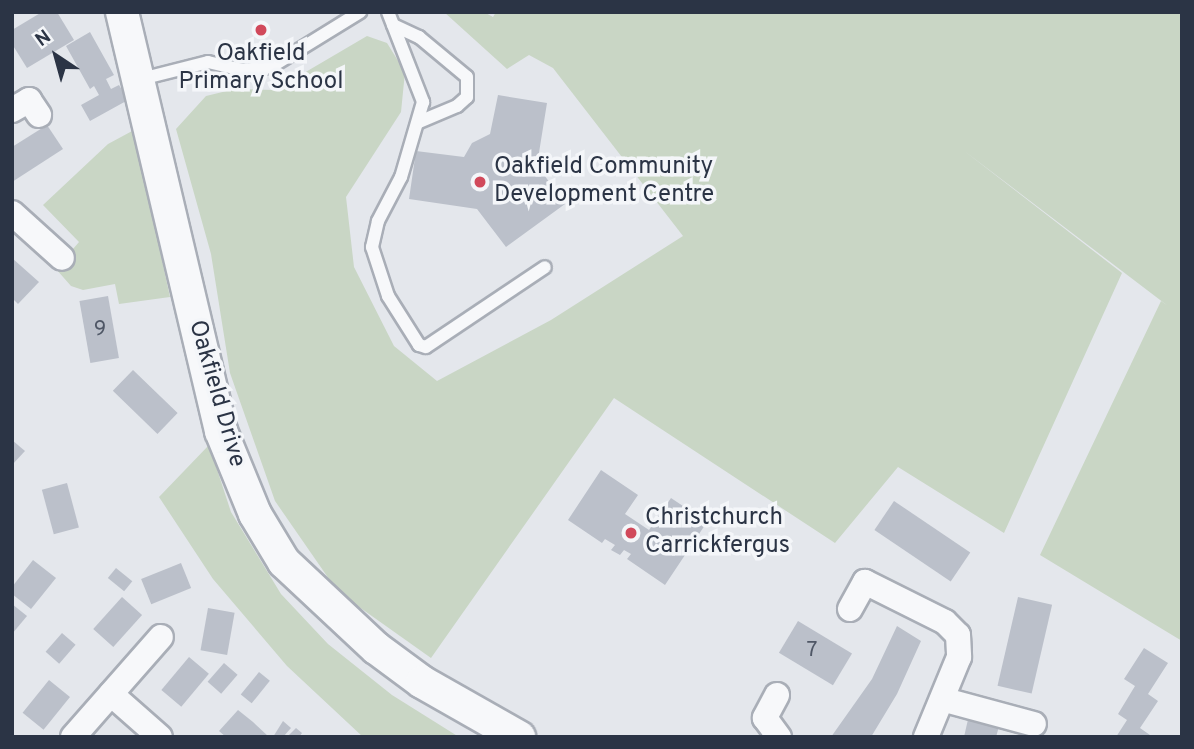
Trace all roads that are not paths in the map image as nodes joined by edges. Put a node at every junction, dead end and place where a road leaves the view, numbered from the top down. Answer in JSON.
{"nodes":[{"id":1,"x":122,"y":12,"type":"edge"},
{"id":2,"x":360,"y":12,"type":"edge"},
{"id":3,"x":388,"y":12,"type":"edge"},
{"id":4,"x":393,"y":25,"type":"junction"},
{"id":5,"x":141,"y":79,"type":"junction"},
{"id":6,"x":419,"y":122,"type":"junction"},
{"id":7,"x":12,"y":213,"type":"edge"},
{"id":8,"x":62,"y":258,"type":"dead end"},
{"id":9,"x":545,"y":267,"type":"dead end"},
{"id":10,"x":850,"y":609,"type":"dead end"},
{"id":11,"x":161,"y":637,"type":"dead end"},
{"id":12,"x":111,"y":694,"type":"junction"},
{"id":13,"x":777,"y":695,"type":"dead end"},
{"id":14,"x":945,"y":700,"type":"junction"},
{"id":15,"x":1034,"y":724,"type":"dead end"},
{"id":16,"x":767,"y":730,"type":"edge"},
{"id":17,"x":74,"y":737,"type":"edge"},
{"id":18,"x":160,"y":737,"type":"edge"},
{"id":19,"x":519,"y":737,"type":"edge"},
{"id":20,"x":926,"y":737,"type":"edge"}],
"edges":[{"from":1,"to":5,"type":"street","name":"Oakfield Drive"},
{"from":2,"to":5,"type":"lane"},
{"from":3,"to":4,"type":"lane"},
{"from":4,"to":6,"type":"lane"},
{"from":4,"to":6,"type":"lane"},
{"from":5,"to":19,"type":"street","name":"Oakfield Drive"},
{"from":6,"to":9,"type":"lane"},
{"from":7,"to":8,"type":"street"},
{"from":10,"to":14,"type":"street"},
{"from":11,"to":12,"type":"street"},
{"from":12,"to":17,"type":"street"},
{"from":12,"to":18,"type":"street"},
{"from":13,"to":16,"type":"street"},
{"from":14,"to":15,"type":"street"},
{"from":14,"to":20,"type":"street"}]}
